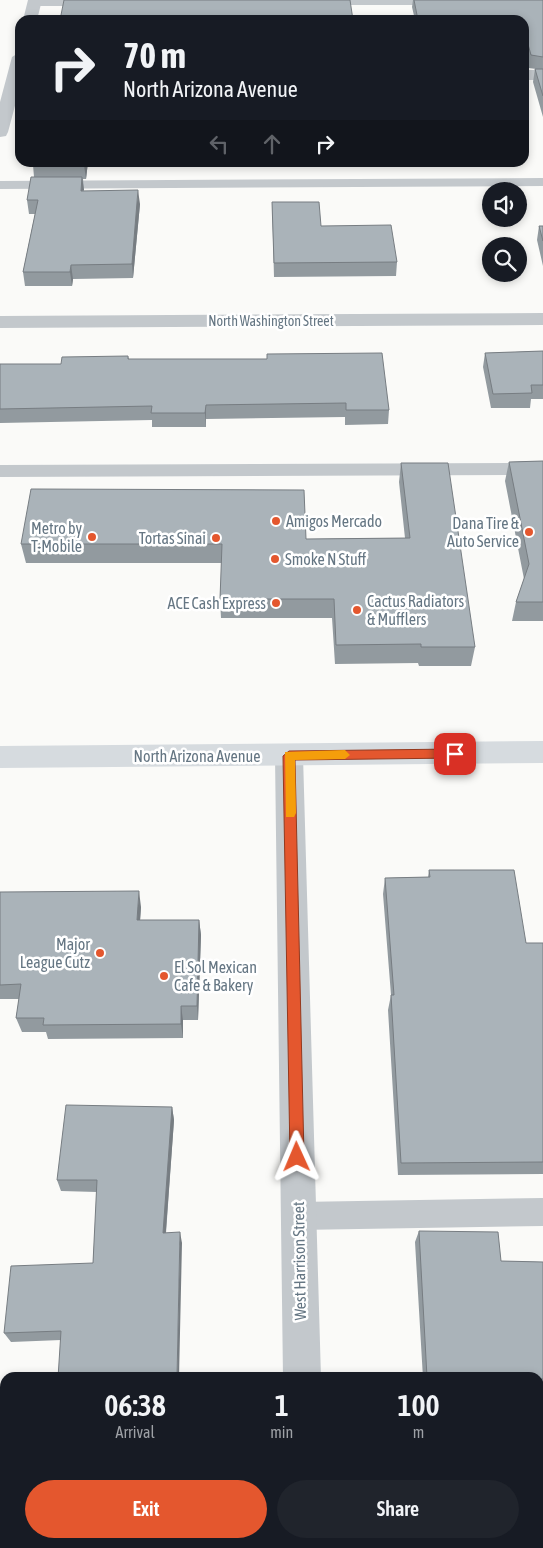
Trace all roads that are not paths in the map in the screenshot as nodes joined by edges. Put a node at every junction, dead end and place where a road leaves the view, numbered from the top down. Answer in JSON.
{"nodes":[{"id":1,"x":35,"y":1,"type":"edge"},
{"id":2,"x":455,"y":1,"type":"edge"},
{"id":3,"x":111,"y":2,"type":"edge"},
{"id":4,"x":308,"y":2,"type":"edge"},
{"id":5,"x":31,"y":15,"type":"edge"},
{"id":6,"x":529,"y":75,"type":"edge"},
{"id":7,"x":543,"y":75,"type":"edge"},
{"id":8,"x":15,"y":84,"type":"edge"},
{"id":9,"x":0,"y":132,"type":"edge"},
{"id":10,"x":543,"y":182,"type":"edge"},
{"id":11,"x":0,"y":185,"type":"edge"},
{"id":12,"x":543,"y":319,"type":"edge"},
{"id":13,"x":0,"y":322,"type":"edge"},
{"id":14,"x":543,"y":468,"type":"edge"},
{"id":15,"x":0,"y":472,"type":"edge"},
{"id":16,"x":543,"y":752,"type":"edge"},
{"id":17,"x":289,"y":756,"type":"junction"},
{"id":18,"x":0,"y":758,"type":"edge"},
{"id":19,"x":543,"y":1212,"type":"edge"},
{"id":20,"x":298,"y":1216,"type":"junction"},
{"id":21,"x":302,"y":1372,"type":"edge"}],
"edges":[{"from":1,"to":3,"type":"lane"},
{"from":1,"to":5,"type":"street"},
{"from":2,"to":4,"type":"lane"},
{"from":6,"to":7,"type":"street"},
{"from":8,"to":9,"type":"street"},
{"from":10,"to":11,"type":"lane"},
{"from":12,"to":13,"type":"street","name":"North Washington Street"},
{"from":14,"to":15,"type":"lane"},
{"from":16,"to":17,"type":"main road","name":"North Arizona Avenue"},
{"from":17,"to":18,"type":"main road","name":"North Arizona Avenue"},
{"from":17,"to":20,"type":"street","name":"West Harrison Street"},
{"from":19,"to":20,"type":"lane"},
{"from":20,"to":21,"type":"street","name":"West Harrison Street"}]}
